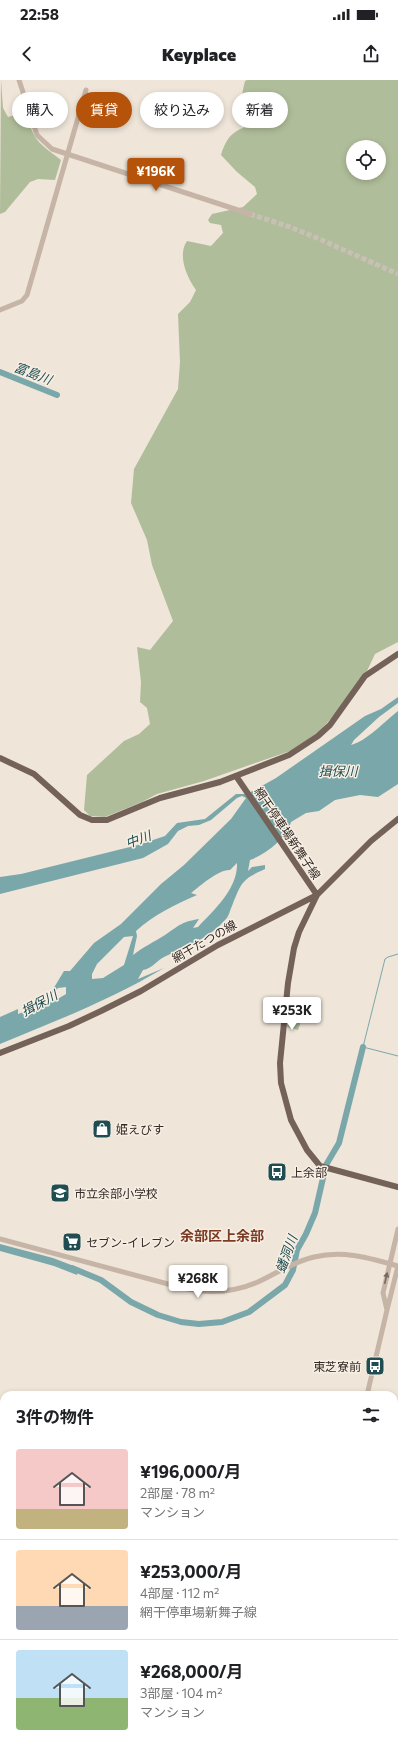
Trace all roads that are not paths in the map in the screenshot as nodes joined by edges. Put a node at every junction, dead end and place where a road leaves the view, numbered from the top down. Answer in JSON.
{"nodes":[{"id":1,"x":18,"y":80,"type":"edge"},
{"id":2,"x":86,"y":90,"type":"dead end"},
{"id":3,"x":67,"y":155,"type":"junction"},
{"id":4,"x":250,"y":214,"type":"tunnel mouth"},
{"id":5,"x":0,"y":310,"type":"edge"},
{"id":6,"x":398,"y":654,"type":"edge"},
{"id":7,"x":0,"y":758,"type":"edge"},
{"id":8,"x":237,"y":778,"type":"junction"},
{"id":9,"x":398,"y":819,"type":"edge"},
{"id":10,"x":316,"y":894,"type":"junction"},
{"id":11,"x":0,"y":1053,"type":"edge"},
{"id":12,"x":398,"y":1187,"type":"edge"},
{"id":13,"x":398,"y":1229,"type":"edge"},
{"id":14,"x":0,"y":1239,"type":"edge"},
{"id":15,"x":390,"y":1264,"type":"junction"},
{"id":16,"x":398,"y":1266,"type":"edge"},
{"id":17,"x":384,"y":1319,"type":"junction"},
{"id":18,"x":368,"y":1391,"type":"edge"}],
"edges":[{"from":1,"to":3,"type":"street"},
{"from":2,"to":3,"type":"street"},
{"from":3,"to":4,"type":"street"},
{"from":3,"to":5,"type":"street"},
{"from":6,"to":8,"type":"main road"},
{"from":7,"to":8,"type":"main road"},
{"from":8,"to":10,"type":"main road","name":"網干停車場新舞子線"},
{"from":9,"to":10,"type":"main road","name":"網干たつの線"},
{"from":10,"to":11,"type":"main road","name":"網干たつの線"},
{"from":10,"to":12,"type":"main road","name":"網干停車場新舞子線"},
{"from":13,"to":15,"type":"street"},
{"from":14,"to":15,"type":"street"},
{"from":15,"to":16,"type":"street"},
{"from":17,"to":15,"type":"street","one_way":true},
{"from":16,"to":17,"type":"street"},
{"from":17,"to":18,"type":"street"}]}
